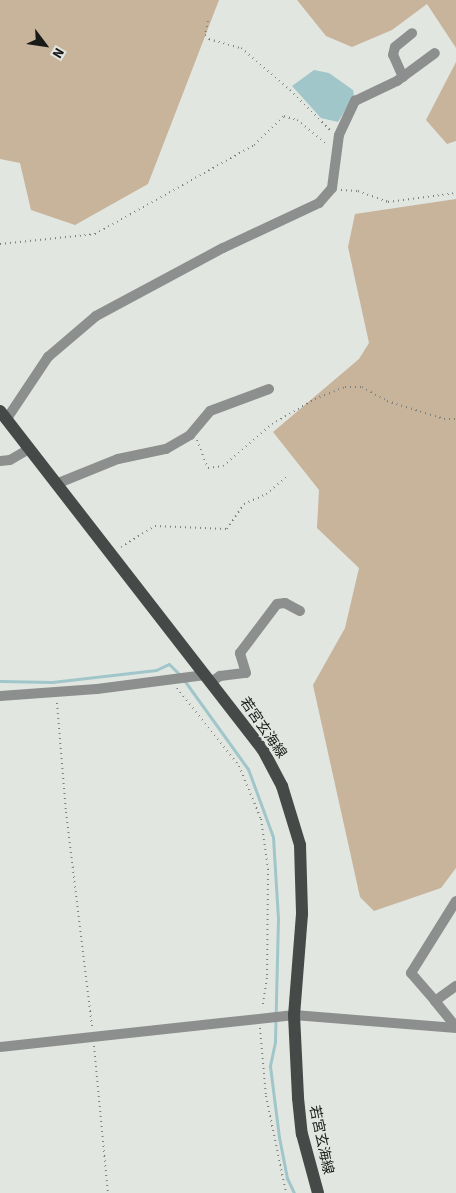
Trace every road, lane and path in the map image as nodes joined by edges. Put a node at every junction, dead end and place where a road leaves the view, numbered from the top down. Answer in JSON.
{"nodes":[{"id":1,"x":208,"y":21,"type":"dead end"},
{"id":2,"x":412,"y":33,"type":"dead end"},
{"id":3,"x":435,"y":53,"type":"dead end"},
{"id":4,"x":403,"y":77,"type":"junction"},
{"id":5,"x":337,"y":143,"type":"junction"},
{"id":6,"x":332,"y":188,"type":"junction"},
{"id":7,"x":456,"y":192,"type":"edge"},
{"id":8,"x":0,"y":244,"type":"edge"},
{"id":9,"x":269,"y":389,"type":"dead end"},
{"id":10,"x":3,"y":415,"type":"edge"},
{"id":11,"x":456,"y":420,"type":"edge"},
{"id":12,"x":190,"y":434,"type":"junction"},
{"id":13,"x":29,"y":449,"type":"junction"},
{"id":14,"x":0,"y":461,"type":"edge"},
{"id":15,"x":289,"y":475,"type":"dead end"},
{"id":16,"x":56,"y":484,"type":"junction"},
{"id":17,"x":112,"y":556,"type":"junction"},
{"id":18,"x":300,"y":611,"type":"dead end"},
{"id":19,"x":208,"y":679,"type":"junction"},
{"id":20,"x":174,"y":680,"type":"junction"},
{"id":21,"x":56,"y":692,"type":"junction"},
{"id":22,"x":0,"y":696,"type":"edge"},
{"id":23,"x":456,"y":901,"type":"edge"},
{"id":24,"x":456,"y":986,"type":"edge"},
{"id":25,"x":435,"y":1001,"type":"junction"},
{"id":26,"x":294,"y":1015,"type":"junction"},
{"id":27,"x":259,"y":1020,"type":"junction"},
{"id":28,"x":456,"y":1027,"type":"edge"},
{"id":29,"x":94,"y":1039,"type":"junction"},
{"id":30,"x":0,"y":1047,"type":"edge"},
{"id":31,"x":108,"y":1193,"type":"edge"},
{"id":32,"x":286,"y":1193,"type":"edge"},
{"id":33,"x":318,"y":1193,"type":"edge"}],
"edges":[{"from":1,"to":5,"type":"path"},
{"from":2,"to":4,"type":"street"},
{"from":3,"to":4,"type":"street"},
{"from":4,"to":5,"type":"street"},
{"from":5,"to":6,"type":"street"},
{"from":5,"to":8,"type":"path"},
{"from":6,"to":7,"type":"path"},
{"from":6,"to":10,"type":"street"},
{"from":9,"to":12,"type":"street"},
{"from":10,"to":13,"type":"main road","name":"若宮玄海線"},
{"from":11,"to":12,"type":"path"},
{"from":12,"to":16,"type":"street"},
{"from":13,"to":14,"type":"street"},
{"from":13,"to":16,"type":"main road","name":"若宮玄海線"},
{"from":15,"to":17,"type":"path"},
{"from":16,"to":17,"type":"main road","name":"若宮玄海線"},
{"from":17,"to":19,"type":"main road","name":"若宮玄海線"},
{"from":18,"to":19,"type":"street"},
{"from":19,"to":20,"type":"street"},
{"from":19,"to":26,"type":"main road","name":"若宮玄海線"},
{"from":20,"to":21,"type":"street"},
{"from":20,"to":27,"type":"path"},
{"from":21,"to":22,"type":"street"},
{"from":21,"to":29,"type":"path"},
{"from":23,"to":25,"type":"street"},
{"from":24,"to":25,"type":"street"},
{"from":25,"to":28,"type":"street"},
{"from":26,"to":27,"type":"street"},
{"from":26,"to":28,"type":"street"},
{"from":26,"to":33,"type":"main road","name":"若宮玄海線"},
{"from":27,"to":29,"type":"street"},
{"from":27,"to":32,"type":"path"},
{"from":29,"to":30,"type":"street"},
{"from":29,"to":31,"type":"path"}]}
